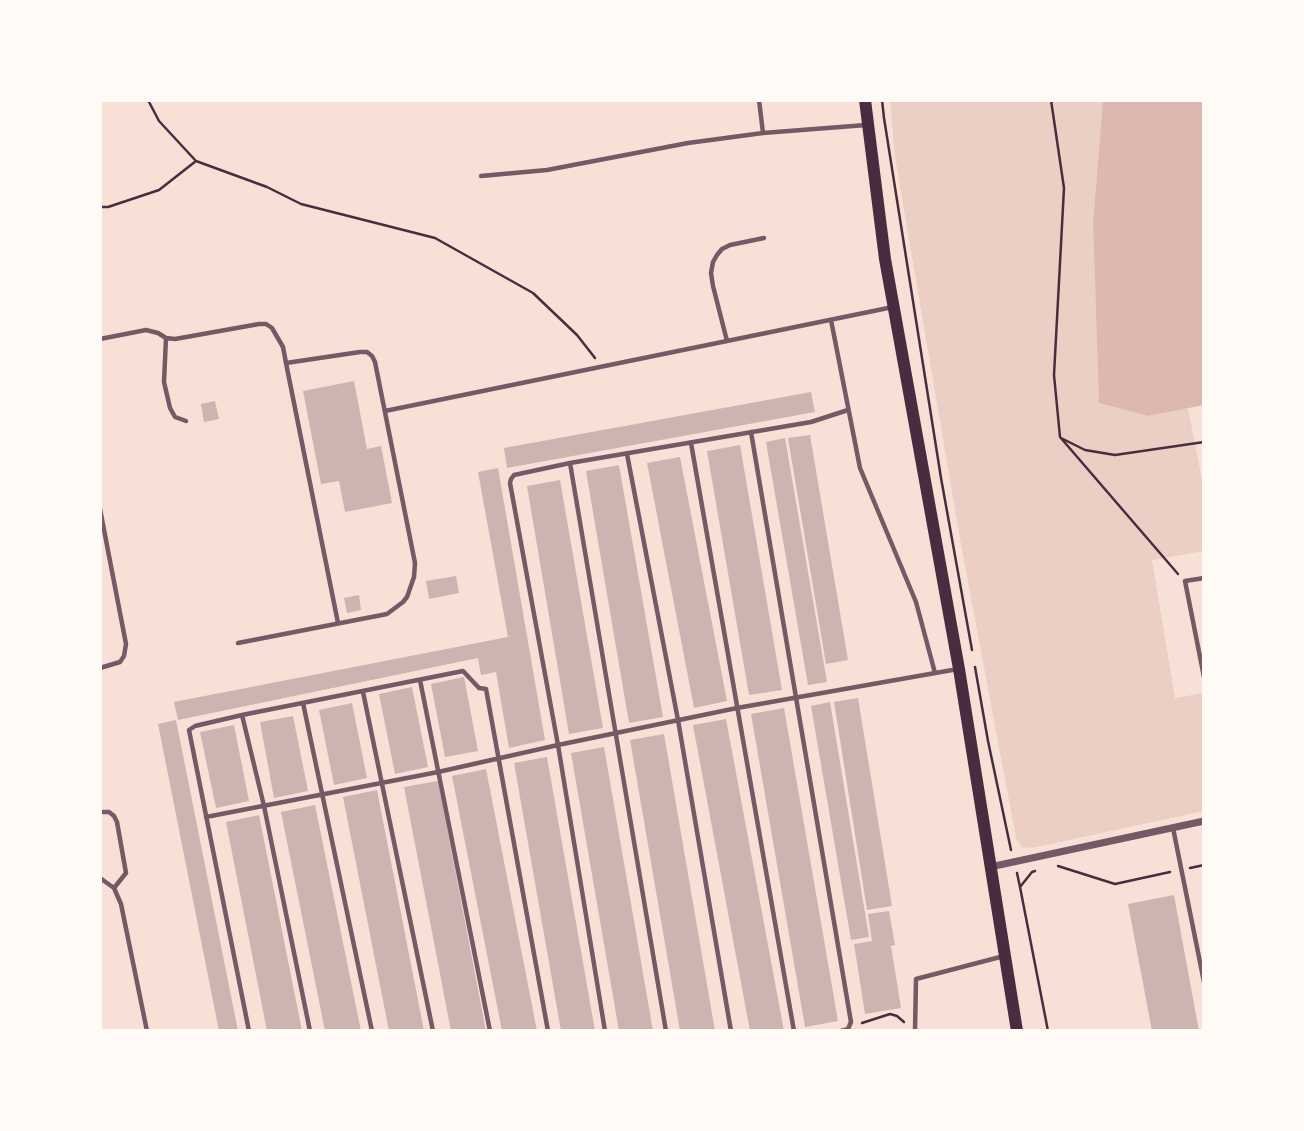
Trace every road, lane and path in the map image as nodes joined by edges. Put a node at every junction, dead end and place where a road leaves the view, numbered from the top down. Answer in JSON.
{"nodes":[{"id":1,"x":148,"y":100,"type":"edge"},
{"id":2,"x":759,"y":100,"type":"edge"},
{"id":3,"x":865,"y":100,"type":"edge"},
{"id":4,"x":883,"y":100,"type":"edge"},
{"id":5,"x":1051,"y":100,"type":"edge"},
{"id":6,"x":867,"y":125,"type":"junction"},
{"id":7,"x":763,"y":133,"type":"junction"},
{"id":8,"x":196,"y":161,"type":"junction"},
{"id":9,"x":481,"y":176,"type":"dead end"},
{"id":10,"x":100,"y":207,"type":"edge"},
{"id":11,"x":764,"y":238,"type":"dead end"},
{"id":12,"x":894,"y":306,"type":"junction"},
{"id":13,"x":831,"y":320,"type":"junction"},
{"id":14,"x":166,"y":338,"type":"junction"},
{"id":15,"x":100,"y":339,"type":"edge"},
{"id":16,"x":727,"y":341,"type":"junction"},
{"id":17,"x":286,"y":363,"type":"junction"},
{"id":18,"x":601,"y":367,"type":"junction"},
{"id":19,"x":848,"y":410,"type":"junction"},
{"id":20,"x":385,"y":411,"type":"junction"},
{"id":21,"x":186,"y":421,"type":"dead end"},
{"id":22,"x":751,"y":432,"type":"junction"},
{"id":23,"x":1060,"y":437,"type":"junction"},
{"id":24,"x":1204,"y":442,"type":"edge"},
{"id":25,"x":691,"y":443,"type":"junction"},
{"id":26,"x":627,"y":453,"type":"junction"},
{"id":27,"x":570,"y":463,"type":"junction"},
{"id":28,"x":100,"y":509,"type":"edge"},
{"id":29,"x":1204,"y":578,"type":"edge"},
{"id":30,"x":1185,"y":581,"type":"junction"},
{"id":31,"x":338,"y":623,"type":"junction"},
{"id":32,"x":239,"y":643,"type":"dead end"},
{"id":33,"x":972,"y":649,"type":"dead end"},
{"id":34,"x":974,"y":662,"type":"dead end"},
{"id":35,"x":100,"y":668,"type":"edge"},
{"id":36,"x":959,"y":669,"type":"junction"},
{"id":37,"x":934,"y":673,"type":"junction"},
{"id":38,"x":1204,"y":677,"type":"edge"},
{"id":39,"x":420,"y":680,"type":"junction"},
{"id":40,"x":363,"y":692,"type":"junction"},
{"id":41,"x":795,"y":698,"type":"junction"},
{"id":42,"x":303,"y":704,"type":"junction"},
{"id":43,"x":737,"y":708,"type":"junction"},
{"id":44,"x":242,"y":715,"type":"junction"},
{"id":45,"x":678,"y":720,"type":"junction"},
{"id":46,"x":616,"y":734,"type":"junction"},
{"id":47,"x":558,"y":745,"type":"junction"},
{"id":48,"x":499,"y":758,"type":"junction"},
{"id":49,"x":438,"y":772,"type":"junction"},
{"id":50,"x":382,"y":783,"type":"junction"},
{"id":51,"x":322,"y":795,"type":"junction"},
{"id":52,"x":264,"y":806,"type":"junction"},
{"id":53,"x":100,"y":812,"type":"edge"},
{"id":54,"x":205,"y":817,"type":"junction"},
{"id":55,"x":1204,"y":821,"type":"edge"},
{"id":56,"x":1173,"y":828,"type":"junction"},
{"id":57,"x":1014,"y":862,"type":"junction"},
{"id":58,"x":1204,"y":865,"type":"edge"},
{"id":59,"x":990,"y":867,"type":"junction"},
{"id":60,"x":1051,"y":868,"type":"dead end"},
{"id":61,"x":1041,"y":870,"type":"dead end"},
{"id":62,"x":1182,"y":870,"type":"junction"},
{"id":63,"x":100,"y":878,"type":"edge"},
{"id":64,"x":1020,"y":887,"type":"junction"},
{"id":65,"x":114,"y":888,"type":"junction"},
{"id":66,"x":1004,"y":956,"type":"junction"},
{"id":67,"x":1204,"y":982,"type":"edge"},
{"id":68,"x":906,"y":1025,"type":"dead end"},
{"id":69,"x":848,"y":1029,"type":"junction"},
{"id":70,"x":147,"y":1031,"type":"edge"},
{"id":71,"x":249,"y":1031,"type":"edge"},
{"id":72,"x":310,"y":1031,"type":"edge"},
{"id":73,"x":372,"y":1031,"type":"edge"},
{"id":74,"x":433,"y":1031,"type":"edge"},
{"id":75,"x":490,"y":1031,"type":"edge"},
{"id":76,"x":548,"y":1031,"type":"edge"},
{"id":77,"x":606,"y":1031,"type":"edge"},
{"id":78,"x":666,"y":1031,"type":"edge"},
{"id":79,"x":731,"y":1031,"type":"edge"},
{"id":80,"x":794,"y":1031,"type":"edge"},
{"id":81,"x":841,"y":1031,"type":"edge"},
{"id":82,"x":915,"y":1031,"type":"edge"},
{"id":83,"x":1017,"y":1031,"type":"edge"},
{"id":84,"x":1048,"y":1031,"type":"edge"}],
"edges":[{"from":1,"to":8,"type":"path"},
{"from":2,"to":7,"type":"lane"},
{"from":3,"to":6,"type":"main road"},
{"from":4,"to":33,"type":"path"},
{"from":5,"to":23,"type":"path"},
{"from":6,"to":7,"type":"lane"},
{"from":6,"to":12,"type":"main road"},
{"from":7,"to":9,"type":"lane"},
{"from":8,"to":10,"type":"path"},
{"from":8,"to":18,"type":"path"},
{"from":11,"to":16,"type":"lane"},
{"from":12,"to":13,"type":"lane"},
{"from":12,"to":36,"type":"main road"},
{"from":13,"to":16,"type":"lane"},
{"from":13,"to":19,"type":"lane"},
{"from":14,"to":15,"type":"lane"},
{"from":14,"to":17,"type":"lane"},
{"from":14,"to":21,"type":"lane"},
{"from":16,"to":18,"type":"lane"},
{"from":17,"to":20,"type":"lane"},
{"from":17,"to":31,"type":"lane"},
{"from":18,"to":20,"type":"lane"},
{"from":19,"to":22,"type":"lane"},
{"from":19,"to":37,"type":"lane"},
{"from":20,"to":31,"type":"lane"},
{"from":22,"to":25,"type":"lane"},
{"from":22,"to":41,"type":"lane"},
{"from":23,"to":24,"type":"path"},
{"from":23,"to":30,"type":"path"},
{"from":25,"to":26,"type":"lane"},
{"from":25,"to":43,"type":"lane"},
{"from":26,"to":27,"type":"lane"},
{"from":26,"to":45,"type":"lane"},
{"from":27,"to":46,"type":"lane"},
{"from":27,"to":47,"type":"lane"},
{"from":28,"to":35,"type":"lane"},
{"from":29,"to":30,"type":"lane"},
{"from":30,"to":38,"type":"lane"},
{"from":31,"to":32,"type":"lane"},
{"from":34,"to":57,"type":"path"},
{"from":36,"to":37,"type":"lane"},
{"from":36,"to":59,"type":"main road"},
{"from":37,"to":41,"type":"lane"},
{"from":39,"to":40,"type":"lane"},
{"from":39,"to":48,"type":"lane"},
{"from":39,"to":49,"type":"lane"},
{"from":40,"to":42,"type":"lane"},
{"from":40,"to":50,"type":"lane"},
{"from":41,"to":43,"type":"lane"},
{"from":41,"to":69,"type":"lane"},
{"from":42,"to":44,"type":"lane"},
{"from":42,"to":51,"type":"lane"},
{"from":43,"to":45,"type":"lane"},
{"from":43,"to":80,"type":"lane"},
{"from":44,"to":52,"type":"lane"},
{"from":44,"to":54,"type":"lane"},
{"from":45,"to":46,"type":"lane"},
{"from":45,"to":79,"type":"lane"},
{"from":46,"to":47,"type":"lane"},
{"from":46,"to":78,"type":"lane"},
{"from":47,"to":48,"type":"lane"},
{"from":47,"to":77,"type":"lane"},
{"from":48,"to":49,"type":"lane"},
{"from":48,"to":76,"type":"lane"},
{"from":49,"to":50,"type":"lane"},
{"from":49,"to":75,"type":"lane"},
{"from":50,"to":51,"type":"lane"},
{"from":50,"to":74,"type":"lane"},
{"from":51,"to":52,"type":"lane"},
{"from":51,"to":73,"type":"lane"},
{"from":52,"to":54,"type":"lane"},
{"from":52,"to":72,"type":"lane"},
{"from":53,"to":65,"type":"lane"},
{"from":54,"to":71,"type":"lane"},
{"from":55,"to":56,"type":"street"},
{"from":56,"to":57,"type":"street"},
{"from":56,"to":62,"type":"lane"},
{"from":57,"to":59,"type":"street"},
{"from":57,"to":64,"type":"path"},
{"from":58,"to":62,"type":"path"},
{"from":59,"to":66,"type":"main road"},
{"from":60,"to":62,"type":"path"},
{"from":61,"to":64,"type":"path"},
{"from":62,"to":67,"type":"lane"},
{"from":63,"to":65,"type":"lane"},
{"from":64,"to":84,"type":"path"},
{"from":65,"to":70,"type":"lane"},
{"from":66,"to":82,"type":"lane"},
{"from":66,"to":83,"type":"main road"},
{"from":68,"to":69,"type":"path"},
{"from":69,"to":81,"type":"lane"}]}
